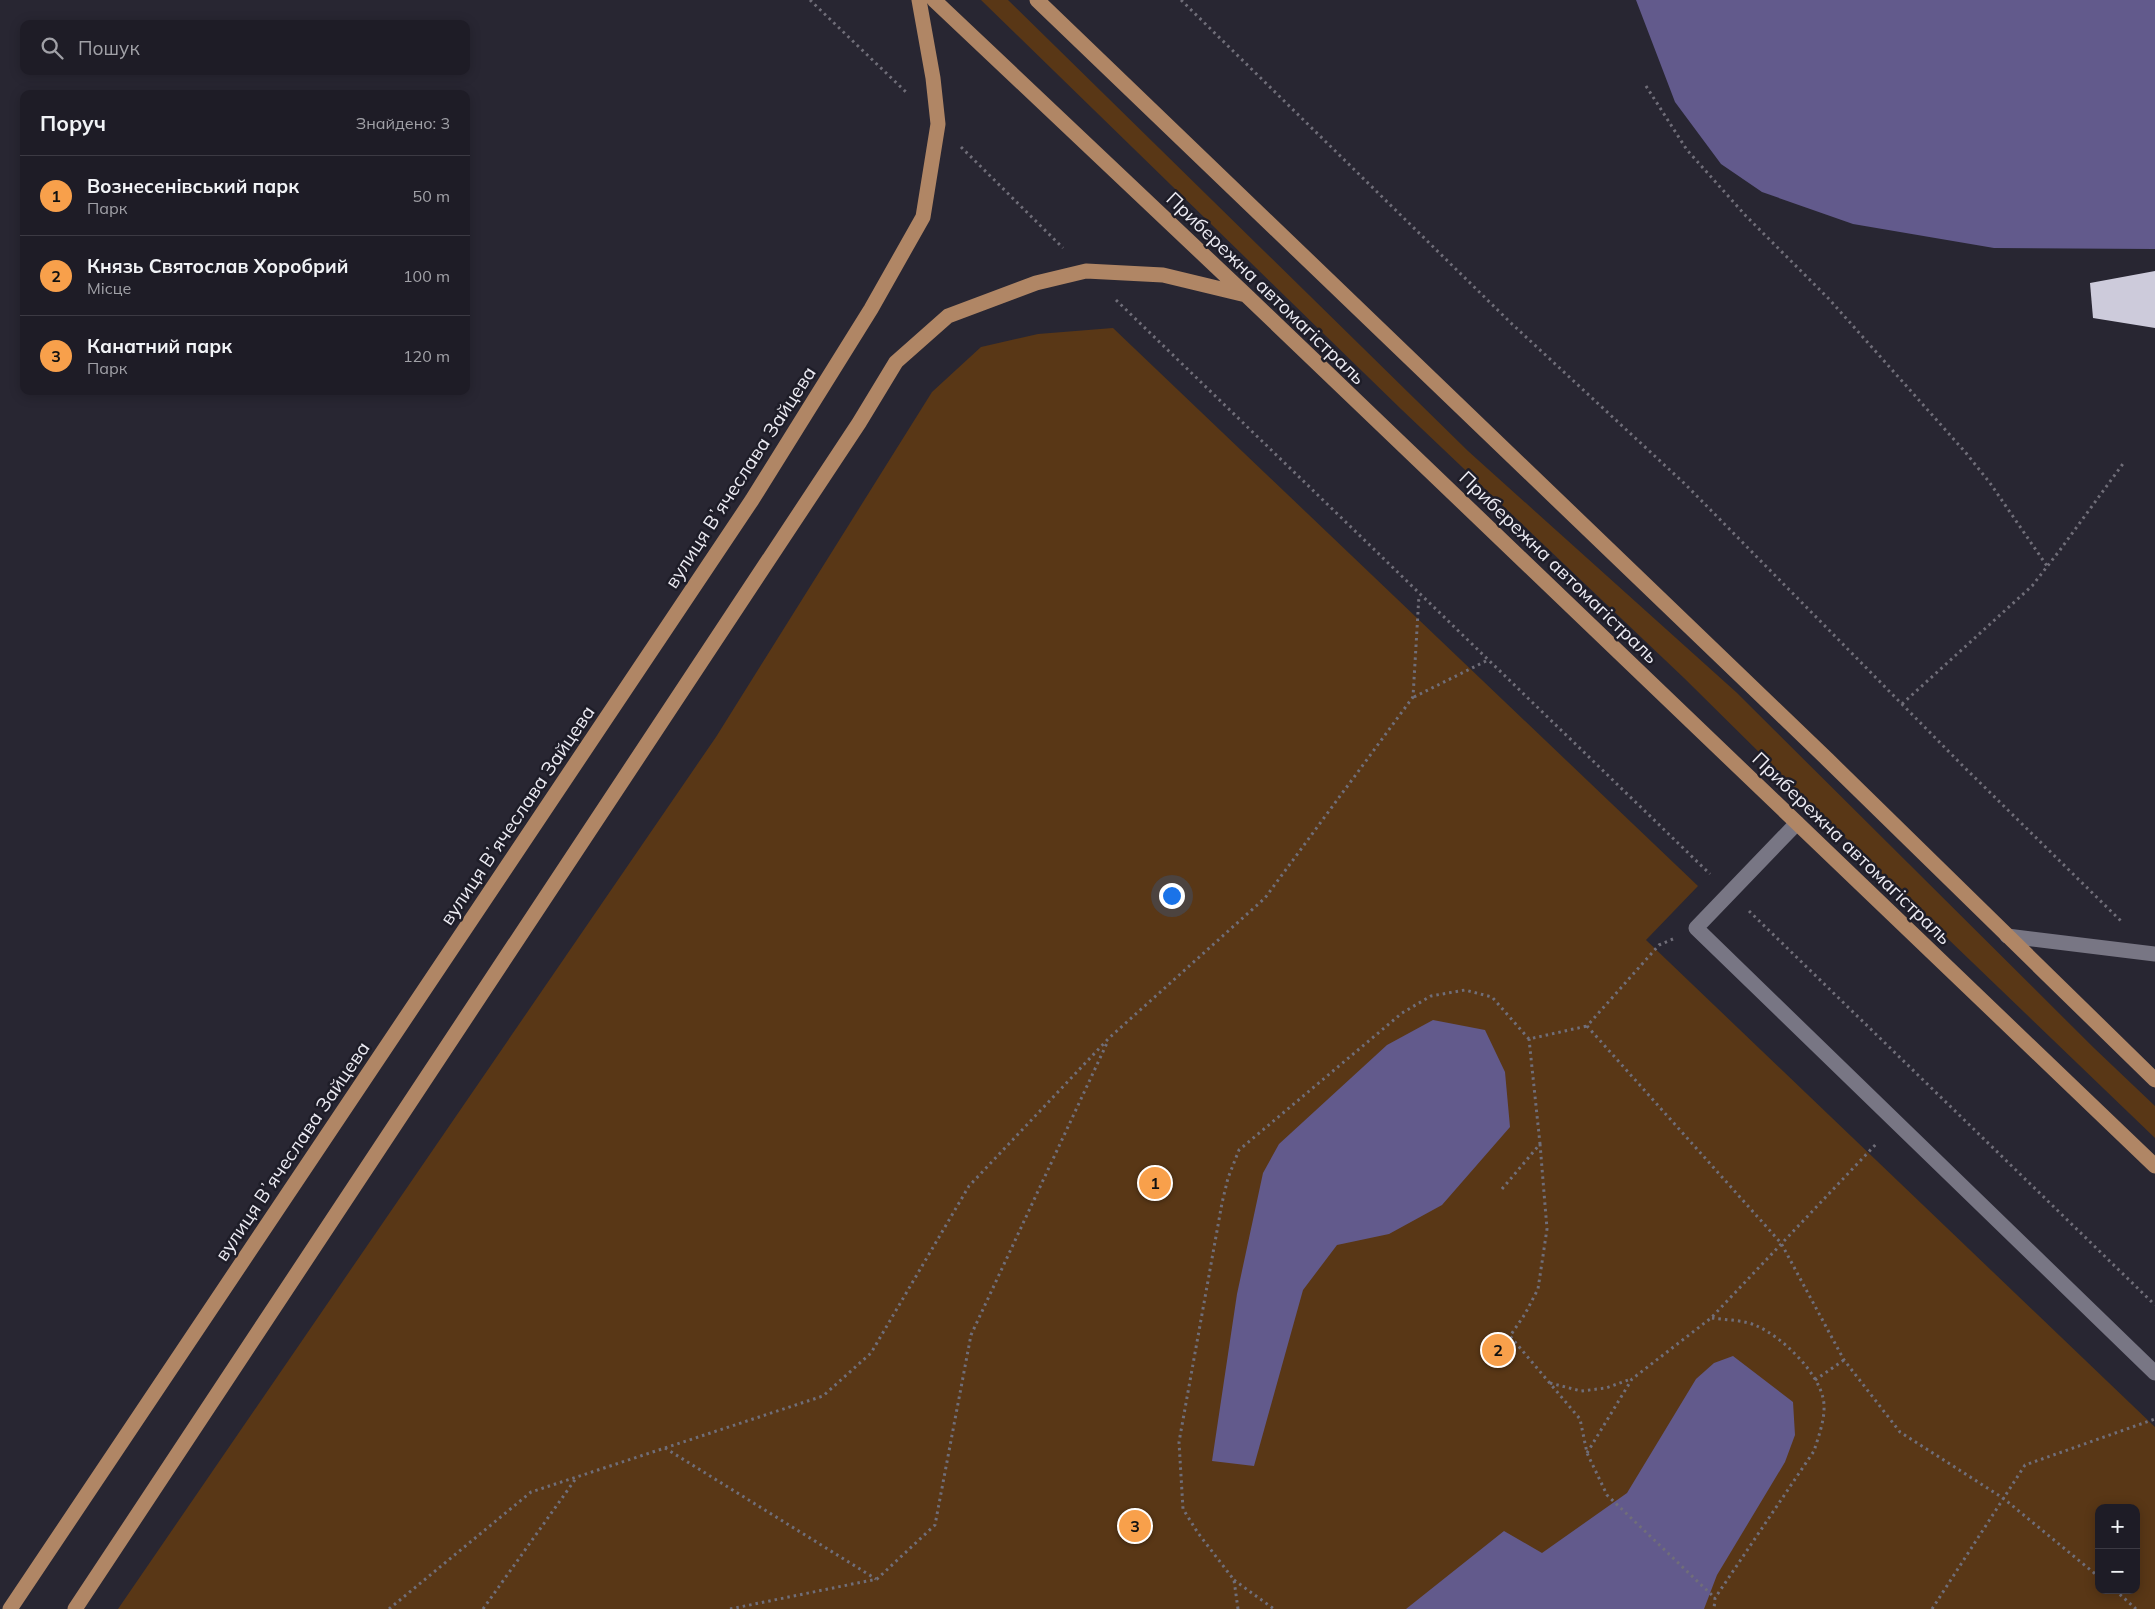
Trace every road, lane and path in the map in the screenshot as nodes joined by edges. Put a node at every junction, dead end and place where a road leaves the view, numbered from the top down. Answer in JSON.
{"nodes":[{"id":1,"x":810,"y":0,"type":"edge"},
{"id":2,"x":919,"y":0,"type":"edge"},
{"id":3,"x":934,"y":0,"type":"edge"},
{"id":4,"x":1037,"y":0,"type":"edge"},
{"id":5,"x":1181,"y":0,"type":"edge"},
{"id":6,"x":1646,"y":86,"type":"dead end"},
{"id":7,"x":938,"y":124,"type":"junction"},
{"id":8,"x":1086,"y":272,"type":"junction"},
{"id":9,"x":1246,"y":295,"type":"junction"},
{"id":10,"x":2125,"y":461,"type":"dead end"},
{"id":11,"x":2047,"y":566,"type":"junction"},
{"id":12,"x":1419,"y":595,"type":"junction"},
{"id":13,"x":1488,"y":660,"type":"junction"},
{"id":14,"x":1413,"y":697,"type":"junction"},
{"id":15,"x":1902,"y":704,"type":"junction"},
{"id":16,"x":1797,"y":822,"type":"junction"},
{"id":17,"x":1729,"y":892,"type":"junction"},
{"id":18,"x":2127,"y":926,"type":"dead end"},
{"id":19,"x":1696,"y":928,"type":"junction"},
{"id":20,"x":2007,"y":936,"type":"junction"},
{"id":21,"x":2155,"y":954,"type":"edge"},
{"id":22,"x":1587,"y":1026,"type":"junction"},
{"id":23,"x":1109,"y":1038,"type":"junction"},
{"id":24,"x":1529,"y":1038,"type":"junction"},
{"id":25,"x":2155,"y":1080,"type":"edge"},
{"id":26,"x":1897,"y":1122,"type":"junction"},
{"id":27,"x":1540,"y":1144,"type":"junction"},
{"id":28,"x":2155,"y":1166,"type":"edge"},
{"id":29,"x":1502,"y":1189,"type":"dead end"},
{"id":30,"x":1781,"y":1243,"type":"junction"},
{"id":31,"x":2155,"y":1305,"type":"edge"},
{"id":32,"x":1711,"y":1318,"type":"junction"},
{"id":33,"x":1844,"y":1360,"type":"junction"},
{"id":34,"x":2155,"y":1373,"type":"edge"},
{"id":35,"x":1632,"y":1379,"type":"junction"},
{"id":36,"x":1815,"y":1380,"type":"junction"},
{"id":37,"x":1550,"y":1383,"type":"junction"},
{"id":38,"x":2155,"y":1419,"type":"edge"},
{"id":39,"x":665,"y":1448,"type":"junction"},
{"id":40,"x":1587,"y":1453,"type":"junction"},
{"id":41,"x":578,"y":1476,"type":"junction"},
{"id":42,"x":2003,"y":1498,"type":"junction"},
{"id":43,"x":2095,"y":1574,"type":"edge"},
{"id":44,"x":877,"y":1580,"type":"junction"},
{"id":45,"x":1234,"y":1580,"type":"junction"},
{"id":46,"x":2120,"y":1594,"type":"edge"},
{"id":47,"x":1715,"y":1598,"type":"junction"},
{"id":48,"x":10,"y":1609,"type":"edge"},
{"id":49,"x":75,"y":1609,"type":"edge"},
{"id":50,"x":389,"y":1609,"type":"edge"},
{"id":51,"x":483,"y":1609,"type":"edge"},
{"id":52,"x":730,"y":1609,"type":"edge"},
{"id":53,"x":1238,"y":1609,"type":"edge"},
{"id":54,"x":1274,"y":1609,"type":"edge"},
{"id":55,"x":1714,"y":1609,"type":"edge"},
{"id":56,"x":1932,"y":1609,"type":"edge"},
{"id":57,"x":2136,"y":1609,"type":"edge"}],
"edges":[{"from":1,"to":7,"type":"path"},
{"from":2,"to":7,"type":"main road","name":"вулиця Вʼячеслава Зайцева"},
{"from":3,"to":9,"type":"main road","name":"Прибережна автомагістраль"},
{"from":4,"to":20,"type":"main road"},
{"from":5,"to":15,"type":"path"},
{"from":6,"to":11,"type":"path"},
{"from":7,"to":8,"type":"path"},
{"from":7,"to":48,"type":"main road","name":"вулиця Вʼячеслава Зайцева"},
{"from":8,"to":9,"type":"main road"},
{"from":8,"to":12,"type":"path"},
{"from":8,"to":49,"type":"main road"},
{"from":9,"to":16,"type":"main road","name":"Прибережна автомагістраль"},
{"from":10,"to":11,"type":"path"},
{"from":11,"to":15,"type":"path"},
{"from":12,"to":13,"type":"path"},
{"from":12,"to":14,"type":"path"},
{"from":13,"to":14,"type":"path"},
{"from":13,"to":17,"type":"path"},
{"from":14,"to":23,"type":"path"},
{"from":15,"to":18,"type":"path"},
{"from":16,"to":17,"type":"lane"},
{"from":16,"to":28,"type":"main road","name":"Прибережна автомагістраль"},
{"from":17,"to":19,"type":"lane"},
{"from":17,"to":31,"type":"path"},
{"from":19,"to":22,"type":"path"},
{"from":19,"to":26,"type":"lane"},
{"from":20,"to":21,"type":"lane"},
{"from":20,"to":25,"type":"main road"},
{"from":22,"to":24,"type":"path"},
{"from":22,"to":30,"type":"path"},
{"from":23,"to":39,"type":"path"},
{"from":23,"to":44,"type":"path"},
{"from":24,"to":27,"type":"path"},
{"from":24,"to":45,"type":"path"},
{"from":26,"to":30,"type":"path"},
{"from":26,"to":34,"type":"lane"},
{"from":27,"to":29,"type":"path"},
{"from":27,"to":37,"type":"path"},
{"from":30,"to":32,"type":"path"},
{"from":30,"to":33,"type":"path"},
{"from":32,"to":35,"type":"path"},
{"from":32,"to":36,"type":"path"},
{"from":33,"to":36,"type":"path"},
{"from":33,"to":42,"type":"path"},
{"from":35,"to":37,"type":"path"},
{"from":35,"to":40,"type":"path"},
{"from":36,"to":47,"type":"path"},
{"from":37,"to":40,"type":"path"},
{"from":38,"to":42,"type":"path"},
{"from":39,"to":41,"type":"path"},
{"from":39,"to":44,"type":"path"},
{"from":40,"to":47,"type":"path"},
{"from":41,"to":50,"type":"path"},
{"from":41,"to":51,"type":"path"},
{"from":42,"to":43,"type":"path"},
{"from":42,"to":56,"type":"path"},
{"from":44,"to":52,"type":"path"},
{"from":45,"to":53,"type":"path"},
{"from":45,"to":54,"type":"path"},
{"from":46,"to":57,"type":"path"},
{"from":47,"to":55,"type":"path"}]}
